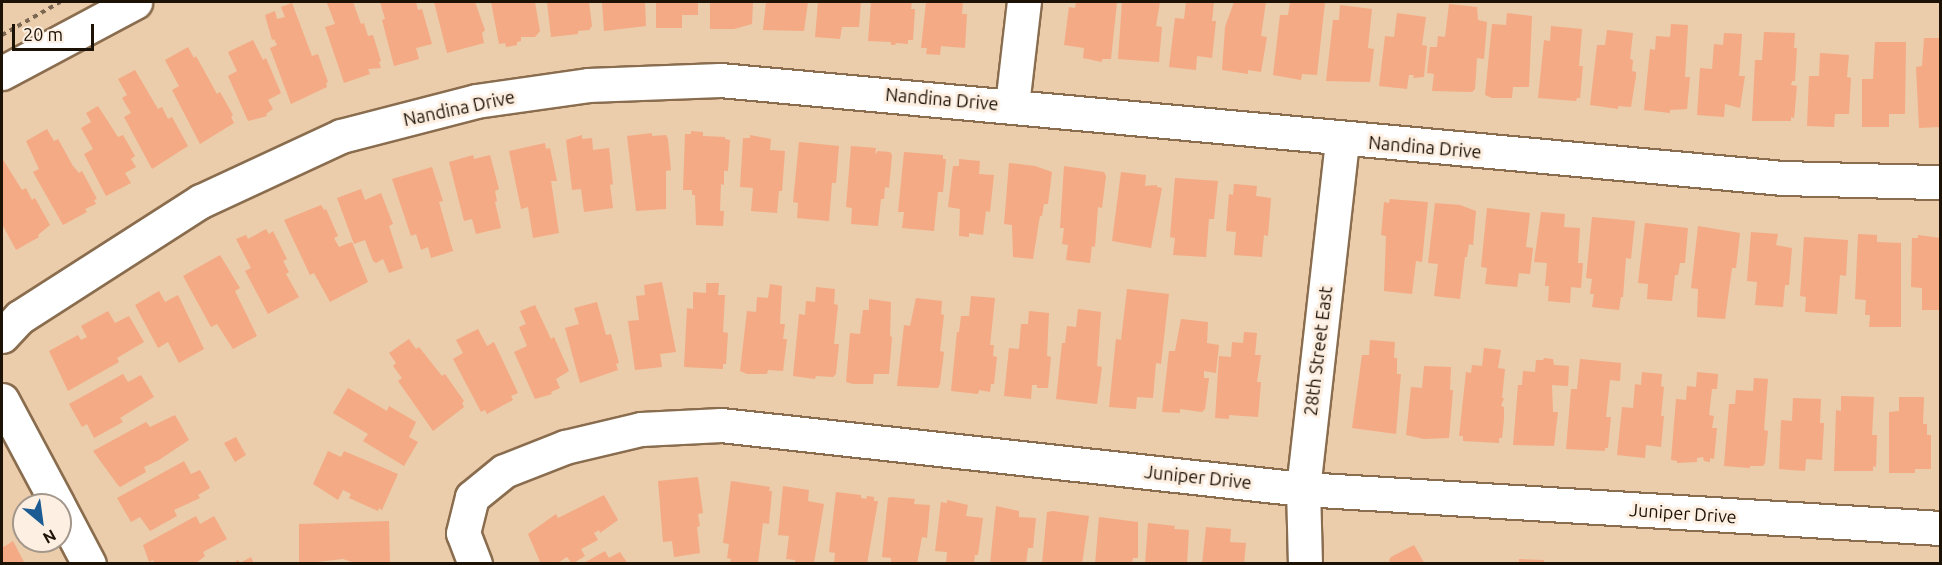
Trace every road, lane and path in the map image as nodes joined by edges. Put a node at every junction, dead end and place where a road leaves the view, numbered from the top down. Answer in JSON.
{"nodes":[{"id":1,"x":60,"y":2,"type":"edge"},
{"id":2,"x":135,"y":2,"type":"edge"},
{"id":3,"x":1024,"y":2,"type":"edge"},
{"id":4,"x":2,"y":35,"type":"edge"},
{"id":5,"x":2,"y":73,"type":"edge"},
{"id":6,"x":1012,"y":105,"type":"junction"},
{"id":7,"x":1342,"y":139,"type":"junction"},
{"id":8,"x":1941,"y":182,"type":"edge"},
{"id":9,"x":2,"y":336,"type":"edge"},
{"id":10,"x":2,"y":400,"type":"edge"},
{"id":11,"x":1303,"y":489,"type":"junction"},
{"id":12,"x":52,"y":493,"type":"edge"},
{"id":13,"x":1941,"y":528,"type":"edge"},
{"id":14,"x":72,"y":532,"type":"edge"},
{"id":15,"x":89,"y":564,"type":"edge"},
{"id":16,"x":475,"y":564,"type":"edge"},
{"id":17,"x":1305,"y":564,"type":"edge"}],
"edges":[{"from":1,"to":4,"type":"path"},
{"from":2,"to":5,"type":"street"},
{"from":3,"to":6,"type":"street"},
{"from":6,"to":7,"type":"street","name":"Nandina Drive"},
{"from":6,"to":9,"type":"street","name":"Nandina Drive"},
{"from":7,"to":8,"type":"street","name":"Nandina Drive"},
{"from":7,"to":11,"type":"street","name":"28th Street East"},
{"from":10,"to":12,"type":"street"},
{"from":11,"to":13,"type":"street","name":"Juniper Drive"},
{"from":11,"to":16,"type":"street","name":"Juniper Drive"},
{"from":11,"to":17,"type":"street","name":"28th Street East"},
{"from":14,"to":15,"type":"street"}]}
